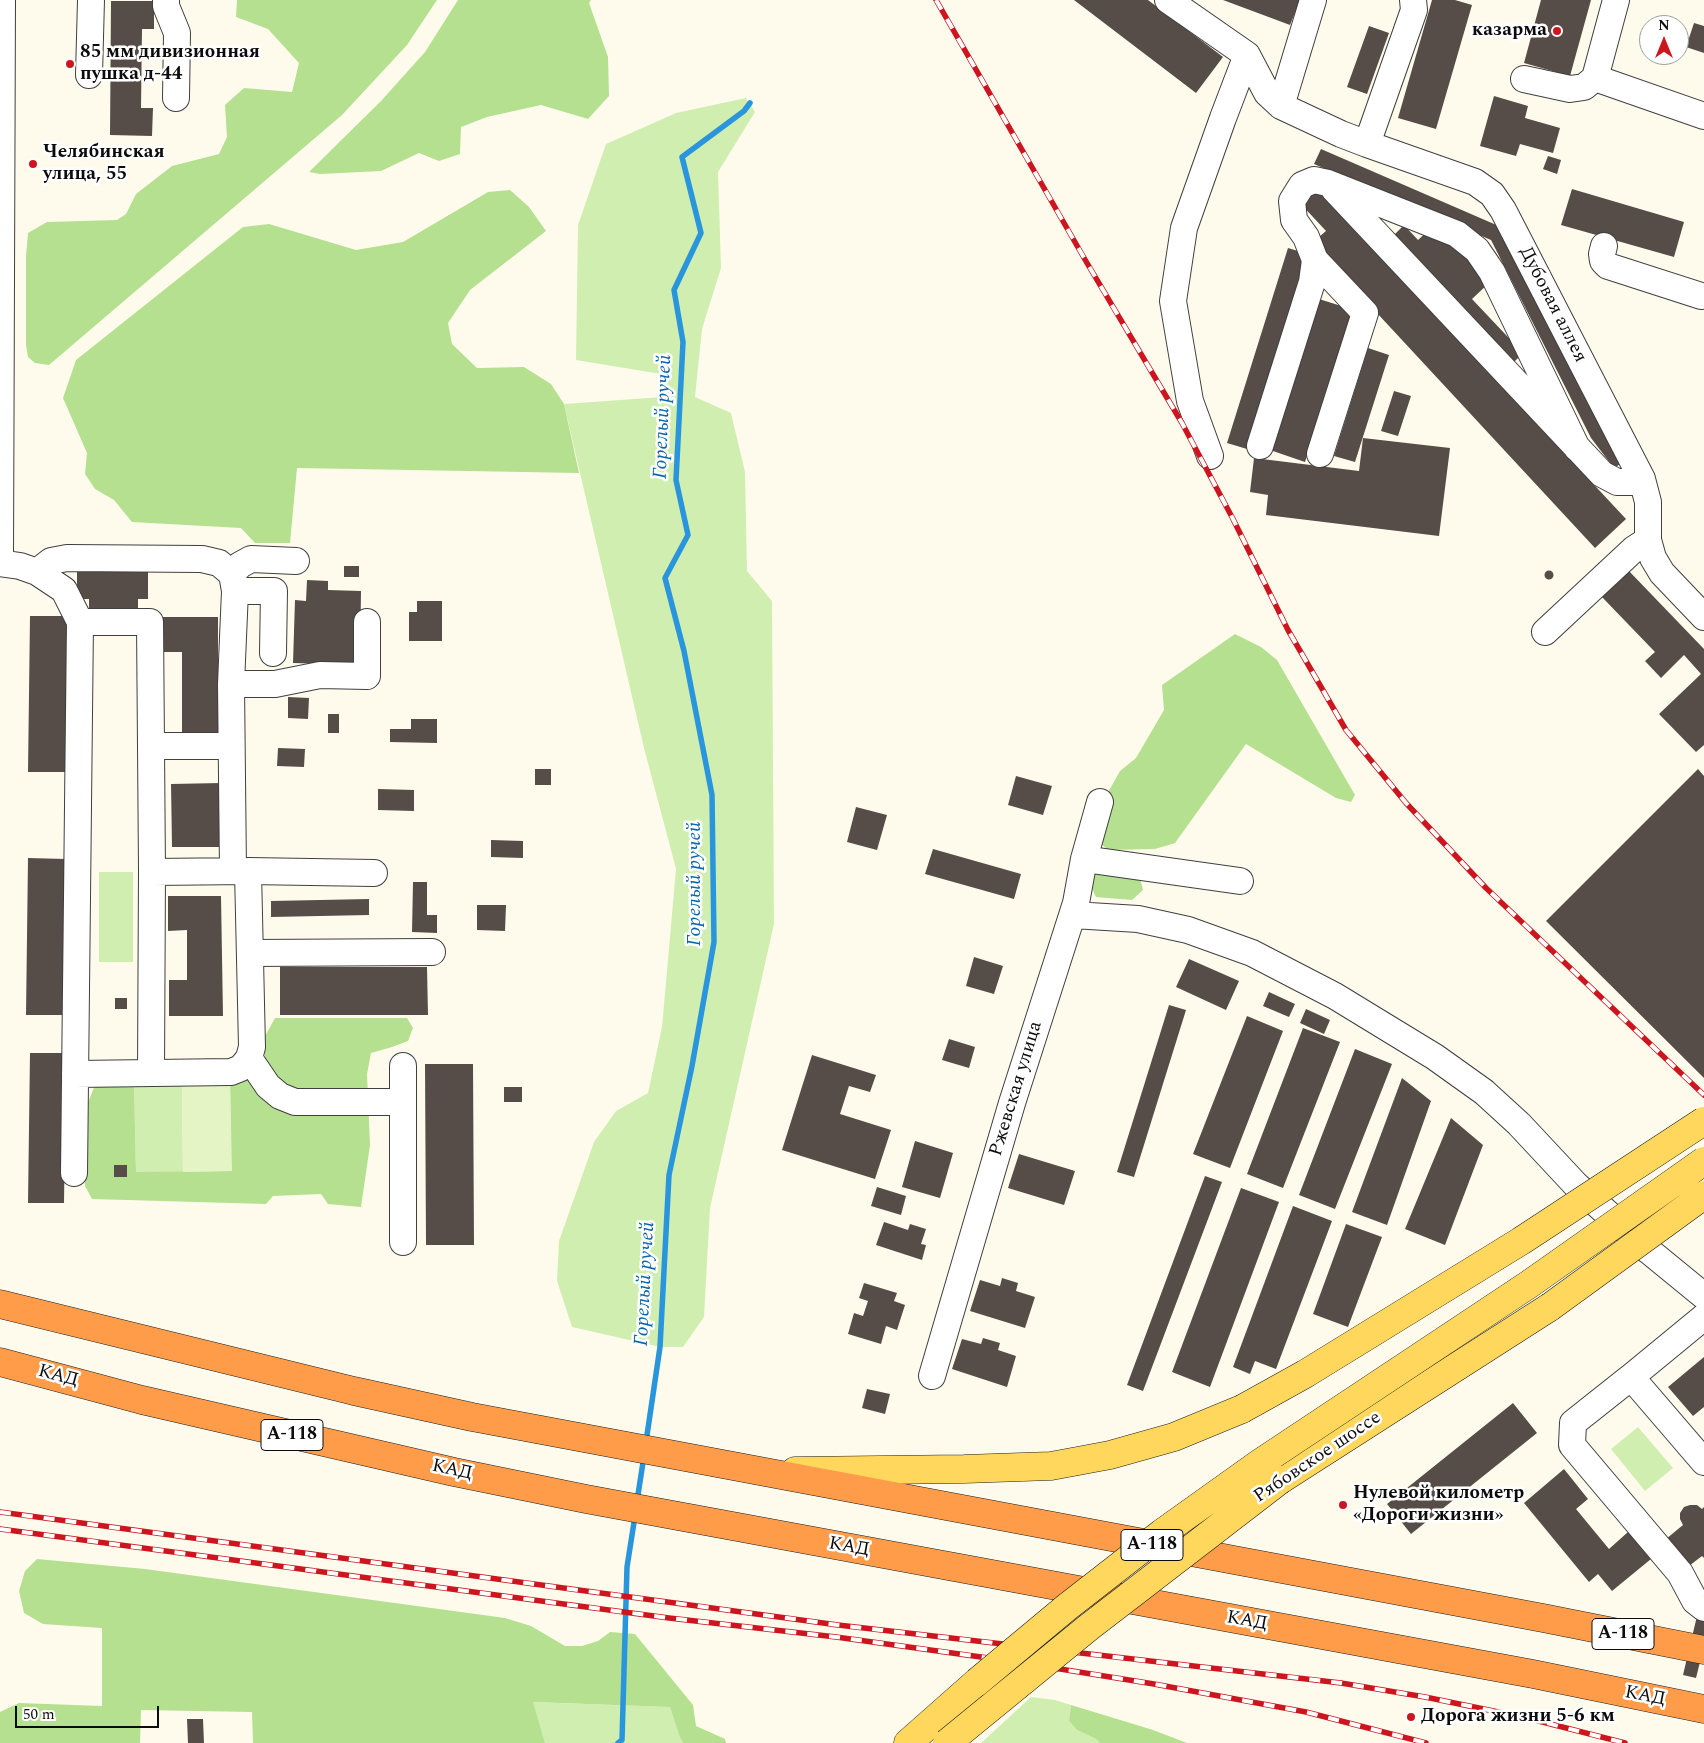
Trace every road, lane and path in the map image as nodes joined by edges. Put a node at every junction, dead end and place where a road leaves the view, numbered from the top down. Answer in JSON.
{"nodes":[{"id":1,"x":2,"y":0,"type":"edge"},
{"id":2,"x":92,"y":0,"type":"edge"},
{"id":3,"x":166,"y":0,"type":"edge"},
{"id":4,"x":1168,"y":0,"type":"edge"},
{"id":5,"x":1313,"y":0,"type":"edge"},
{"id":6,"x":1413,"y":0,"type":"edge"},
{"id":7,"x":1616,"y":0,"type":"edge"},
{"id":8,"x":1247,"y":55,"type":"junction"},
{"id":9,"x":89,"y":75,"type":"dead end"},
{"id":10,"x":1596,"y":78,"type":"junction"},
{"id":11,"x":1524,"y":79,"type":"dead end"},
{"id":12,"x":176,"y":98,"type":"dead end"},
{"id":13,"x":1282,"y":106,"type":"junction"},
{"id":14,"x":1704,"y":116,"type":"edge"},
{"id":15,"x":1367,"y":144,"type":"junction"},
{"id":16,"x":1328,"y":184,"type":"junction"},
{"id":17,"x":1604,"y":246,"type":"dead end"},
{"id":18,"x":1315,"y":260,"type":"junction"},
{"id":19,"x":1703,"y":292,"type":"edge"},
{"id":20,"x":1,"y":328,"type":"edge"},
{"id":21,"x":1260,"y":446,"type":"dead end"},
{"id":22,"x":1578,"y":448,"type":"junction"},
{"id":23,"x":1320,"y":454,"type":"dead end"},
{"id":24,"x":1210,"y":456,"type":"dead end"},
{"id":25,"x":1642,"y":479,"type":"junction"},
{"id":26,"x":1648,"y":540,"type":"junction"},
{"id":27,"x":0,"y":557,"type":"edge"},
{"id":28,"x":296,"y":561,"type":"dead end"},
{"id":29,"x":0,"y":563,"type":"edge"},
{"id":30,"x":38,"y":572,"type":"junction"},
{"id":31,"x":234,"y":582,"type":"junction"},
{"id":32,"x":1704,"y":617,"type":"edge"},
{"id":33,"x":80,"y":622,"type":"junction"},
{"id":34,"x":368,"y":622,"type":"dead end"},
{"id":35,"x":1545,"y":632,"type":"dead end"},
{"id":36,"x":273,"y":653,"type":"dead end"},
{"id":37,"x":232,"y":684,"type":"junction"},
{"id":38,"x":151,"y":746,"type":"junction"},
{"id":39,"x":231,"y":746,"type":"junction"},
{"id":40,"x":1100,"y":802,"type":"dead end"},
{"id":41,"x":1084,"y":859,"type":"junction"},
{"id":42,"x":240,"y":871,"type":"junction"},
{"id":43,"x":152,"y":872,"type":"junction"},
{"id":44,"x":374,"y":873,"type":"dead end"},
{"id":45,"x":1240,"y":881,"type":"dead end"},
{"id":46,"x":1072,"y":915,"type":"junction"},
{"id":47,"x":432,"y":952,"type":"dead end"},
{"id":48,"x":250,"y":953,"type":"junction"},
{"id":49,"x":249,"y":1058,"type":"junction"},
{"id":50,"x":402,"y":1066,"type":"dead end"},
{"id":51,"x":151,"y":1073,"type":"junction"},
{"id":52,"x":75,"y":1074,"type":"junction"},
{"id":53,"x":403,"y":1102,"type":"junction"},
{"id":54,"x":1704,"y":1121,"type":"edge"},
{"id":55,"x":1704,"y":1161,"type":"edge"},
{"id":56,"x":74,"y":1172,"type":"dead end"},
{"id":57,"x":1704,"y":1195,"type":"edge"},
{"id":58,"x":403,"y":1242,"type":"dead end"},
{"id":59,"x":1704,"y":1296,"type":"edge"},
{"id":60,"x":0,"y":1304,"type":"edge"},
{"id":61,"x":1704,"y":1317,"type":"edge"},
{"id":62,"x":0,"y":1362,"type":"edge"},
{"id":63,"x":932,"y":1376,"type":"dead end"},
{"id":64,"x":1631,"y":1377,"type":"junction"},
{"id":65,"x":1704,"y":1462,"type":"edge"},
{"id":66,"x":762,"y":1472,"type":"junction"},
{"id":67,"x":1704,"y":1608,"type":"edge"},
{"id":68,"x":1704,"y":1650,"type":"edge"},
{"id":69,"x":1704,"y":1709,"type":"edge"},
{"id":70,"x":908,"y":1743,"type":"edge"},
{"id":71,"x":947,"y":1743,"type":"edge"}],
"edges":[{"from":1,"to":20,"type":"street"},
{"from":2,"to":9,"type":"street"},
{"from":3,"to":12,"type":"street"},
{"from":4,"to":8,"type":"street"},
{"from":5,"to":13,"type":"street"},
{"from":6,"to":15,"type":"street"},
{"from":7,"to":10,"type":"street"},
{"from":8,"to":13,"type":"street","name":"Дубовая аллея"},
{"from":8,"to":24,"type":"street"},
{"from":10,"to":11,"type":"street"},
{"from":10,"to":14,"type":"street"},
{"from":13,"to":15,"type":"street","name":"Дубовая аллея"},
{"from":15,"to":25,"type":"street","name":"Дубовая аллея"},
{"from":16,"to":18,"type":"street"},
{"from":16,"to":22,"type":"street"},
{"from":16,"to":22,"type":"street"},
{"from":17,"to":19,"type":"street"},
{"from":18,"to":21,"type":"street"},
{"from":18,"to":23,"type":"street"},
{"from":20,"to":27,"type":"street"},
{"from":22,"to":25,"type":"street"},
{"from":25,"to":26,"type":"street","name":"Дубовая аллея"},
{"from":26,"to":32,"type":"street","name":"Дубовая аллея"},
{"from":26,"to":35,"type":"street"},
{"from":28,"to":31,"type":"street"},
{"from":29,"to":30,"type":"street"},
{"from":30,"to":31,"type":"street"},
{"from":30,"to":33,"type":"street"},
{"from":31,"to":36,"type":"street"},
{"from":31,"to":37,"type":"street"},
{"from":33,"to":38,"type":"street"},
{"from":33,"to":52,"type":"street"},
{"from":34,"to":37,"type":"street"},
{"from":37,"to":39,"type":"street"},
{"from":38,"to":39,"type":"street"},
{"from":38,"to":43,"type":"street"},
{"from":39,"to":42,"type":"street"},
{"from":40,"to":41,"type":"street","name":"Ржевская улица"},
{"from":41,"to":45,"type":"street"},
{"from":41,"to":46,"type":"street","name":"Ржевская улица"},
{"from":42,"to":43,"type":"street"},
{"from":42,"to":44,"type":"street"},
{"from":42,"to":48,"type":"street"},
{"from":43,"to":51,"type":"street"},
{"from":46,"to":59,"type":"street"},
{"from":46,"to":63,"type":"street","name":"Ржевская улица"},
{"from":47,"to":48,"type":"street"},
{"from":48,"to":49,"type":"street"},
{"from":49,"to":51,"type":"street"},
{"from":49,"to":53,"type":"street"},
{"from":50,"to":53,"type":"street"},
{"from":51,"to":52,"type":"street"},
{"from":52,"to":56,"type":"street"},
{"from":53,"to":58,"type":"street"},
{"from":54,"to":66,"type":"main road","bridge":true},
{"from":55,"to":70,"type":"main road","name":"Рябовское шоссе","bridge":true},
{"from":57,"to":71,"type":"main road","name":"Рябовское шоссе","bridge":true},
{"from":60,"to":66,"type":"highway","number":"А-118"},
{"from":61,"to":64,"type":"street"},
{"from":62,"to":69,"type":"highway","name":"КАД","number":"А-118"},
{"from":64,"to":65,"type":"street"},
{"from":64,"to":67,"type":"street"},
{"from":66,"to":68,"type":"highway","number":"А-118"}]}
